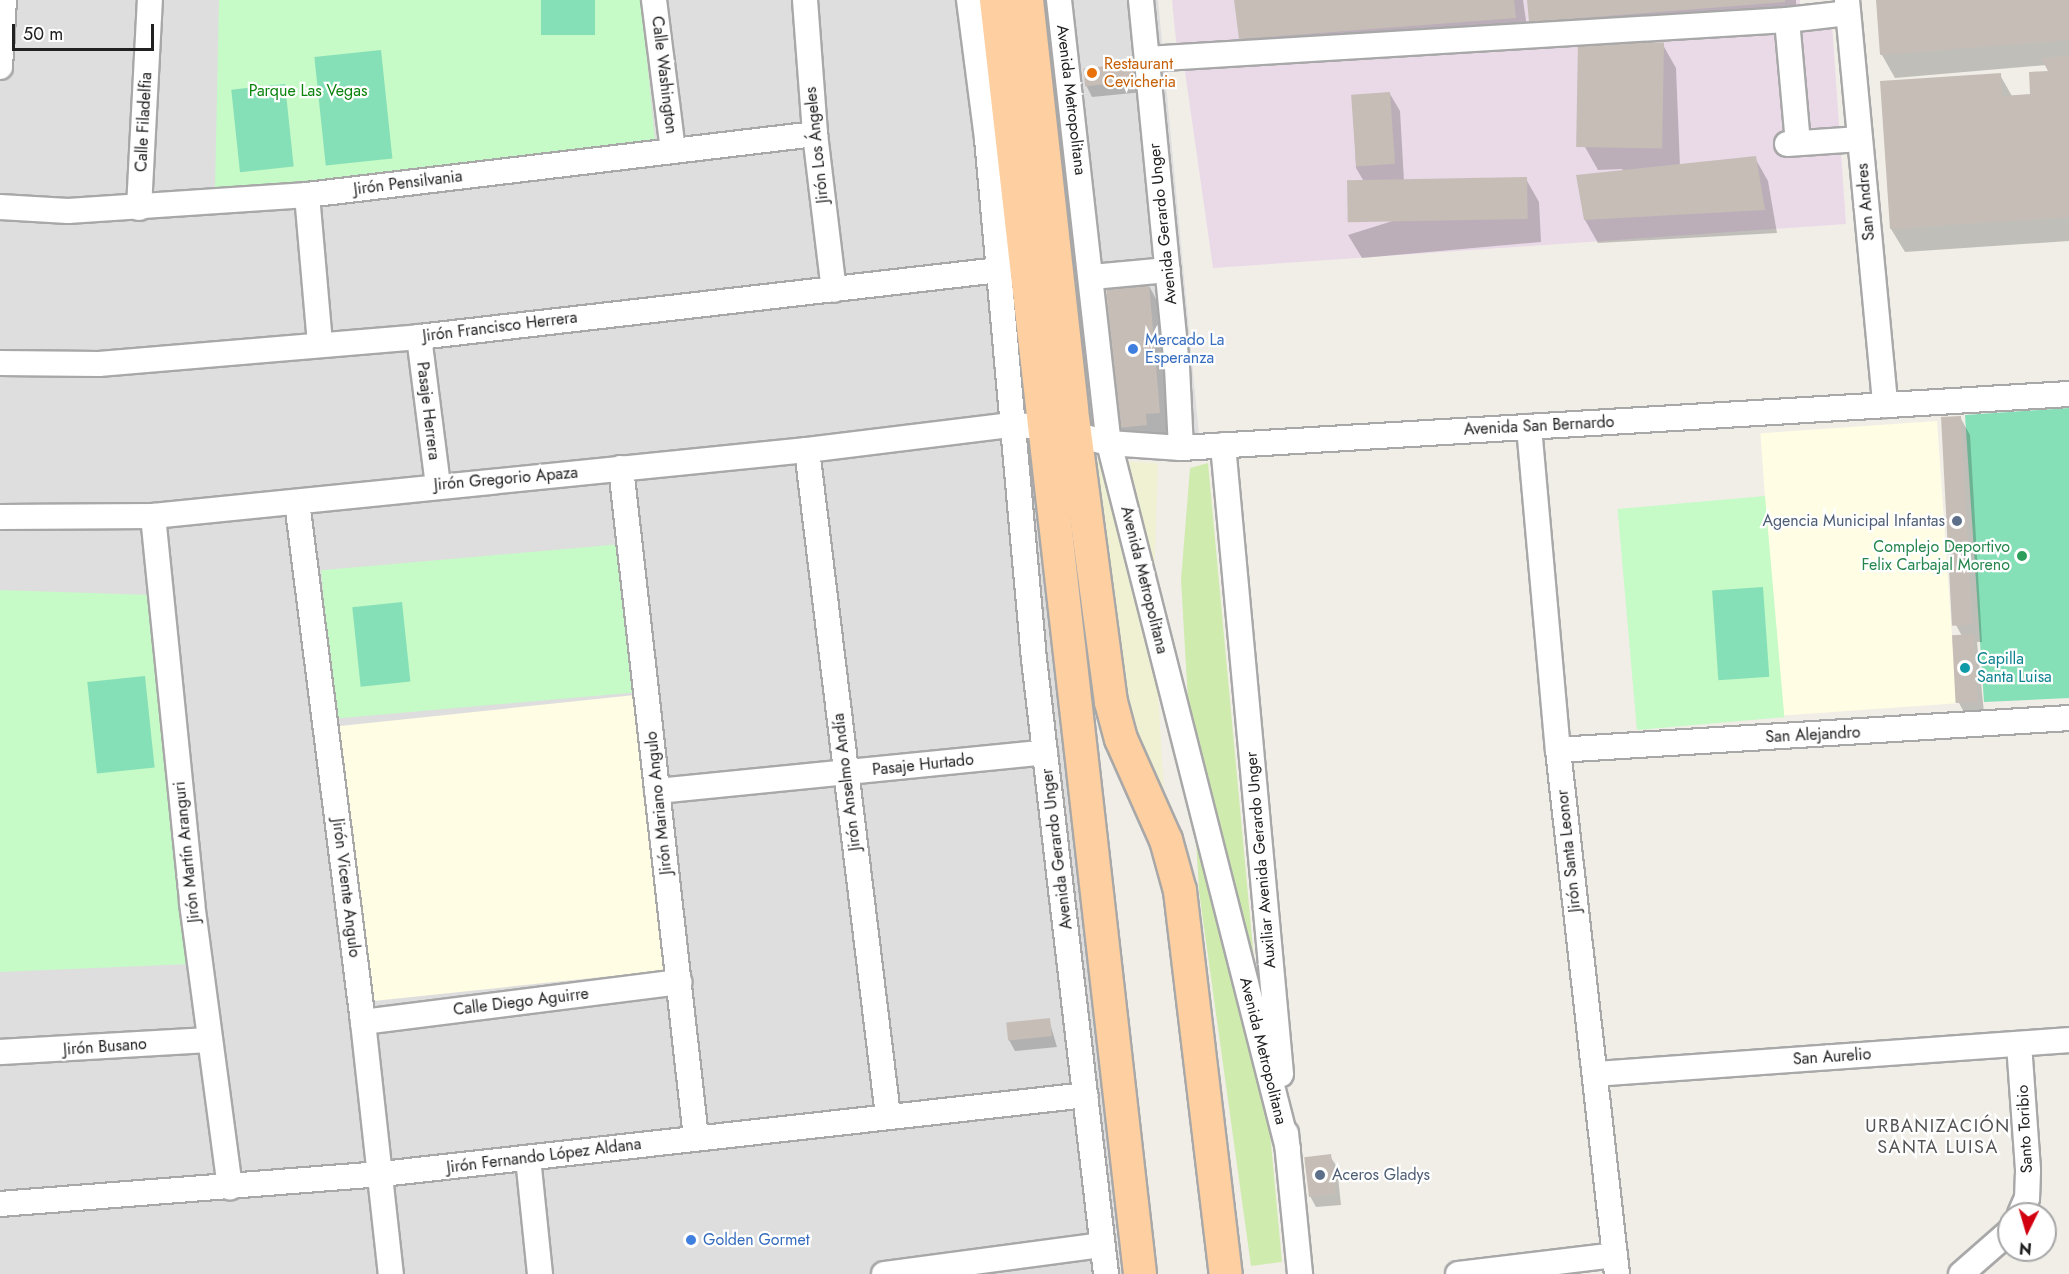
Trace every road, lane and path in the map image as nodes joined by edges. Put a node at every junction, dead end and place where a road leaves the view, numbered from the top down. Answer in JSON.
{"nodes":[{"id":1,"x":4,"y":0,"type":"edge"},
{"id":2,"x":150,"y":0,"type":"edge"},
{"id":3,"x":654,"y":0,"type":"edge"},
{"id":4,"x":804,"y":0,"type":"edge"},
{"id":5,"x":969,"y":0,"type":"edge"},
{"id":6,"x":996,"y":0,"type":"edge"},
{"id":7,"x":1027,"y":0,"type":"edge"},
{"id":8,"x":1059,"y":0,"type":"edge"},
{"id":9,"x":1142,"y":0,"type":"edge"},
{"id":10,"x":1848,"y":7,"type":"edge"},
{"id":11,"x":1787,"y":20,"type":"junction"},
{"id":12,"x":1147,"y":59,"type":"junction"},
{"id":13,"x":0,"y":67,"type":"edge"},
{"id":14,"x":814,"y":134,"type":"junction"},
{"id":15,"x":1860,"y":139,"type":"junction"},
{"id":16,"x":673,"y":150,"type":"junction"},
{"id":17,"x":307,"y":195,"type":"junction"},
{"id":18,"x":0,"y":207,"type":"edge"},
{"id":19,"x":139,"y":208,"type":"junction"},
{"id":20,"x":999,"y":270,"type":"junction"},
{"id":21,"x":1168,"y":270,"type":"junction"},
{"id":22,"x":1092,"y":277,"type":"junction"},
{"id":23,"x":834,"y":290,"type":"junction"},
{"id":24,"x":419,"y":337,"type":"junction"},
{"id":25,"x":320,"y":344,"type":"junction"},
{"id":26,"x":0,"y":363,"type":"edge"},
{"id":27,"x":2069,"y":394,"type":"edge"},
{"id":28,"x":1885,"y":405,"type":"junction"},
{"id":29,"x":1011,"y":424,"type":"junction"},
{"id":30,"x":1044,"y":427,"type":"junction"},
{"id":31,"x":1529,"y":427,"type":"junction"},
{"id":32,"x":1076,"y":437,"type":"junction"},
{"id":33,"x":1109,"y":443,"type":"junction"},
{"id":34,"x":1223,"y":445,"type":"junction"},
{"id":35,"x":1181,"y":448,"type":"junction"},
{"id":36,"x":807,"y":450,"type":"junction"},
{"id":37,"x":621,"y":468,"type":"junction"},
{"id":38,"x":438,"y":485,"type":"junction"},
{"id":39,"x":297,"y":502,"type":"junction"},
{"id":40,"x":153,"y":516,"type":"junction"},
{"id":41,"x":0,"y":517,"type":"edge"},
{"id":42,"x":2069,"y":718,"type":"edge"},
{"id":43,"x":1558,"y":750,"type":"junction"},
{"id":44,"x":1046,"y":752,"type":"junction"},
{"id":45,"x":846,"y":773,"type":"junction"},
{"id":46,"x":657,"y":791,"type":"junction"},
{"id":47,"x":679,"y":982,"type":"junction"},
{"id":48,"x":363,"y":1022,"type":"junction"},
{"id":49,"x":210,"y":1040,"type":"junction"},
{"id":50,"x":2069,"y":1040,"type":"edge"},
{"id":51,"x":2019,"y":1044,"type":"junction"},
{"id":52,"x":0,"y":1052,"type":"edge"},
{"id":53,"x":1595,"y":1074,"type":"junction"},
{"id":54,"x":1086,"y":1095,"type":"junction"},
{"id":55,"x":888,"y":1115,"type":"junction"},
{"id":56,"x":696,"y":1138,"type":"junction"},
{"id":57,"x":1288,"y":1149,"type":"junction"},
{"id":58,"x":528,"y":1158,"type":"junction"},
{"id":59,"x":382,"y":1174,"type":"junction"},
{"id":60,"x":230,"y":1187,"type":"junction"},
{"id":61,"x":2024,"y":1202,"type":"edge"},
{"id":62,"x":0,"y":1204,"type":"edge"},
{"id":63,"x":1997,"y":1242,"type":"edge"},
{"id":64,"x":1102,"y":1245,"type":"junction"},
{"id":65,"x":1616,"y":1265,"type":"edge"},
{"id":66,"x":949,"y":1270,"type":"edge"},
{"id":67,"x":391,"y":1274,"type":"edge"},
{"id":68,"x":540,"y":1274,"type":"edge"},
{"id":69,"x":884,"y":1274,"type":"edge"},
{"id":70,"x":1106,"y":1274,"type":"edge"},
{"id":71,"x":1140,"y":1274,"type":"edge"},
{"id":72,"x":1226,"y":1274,"type":"edge"},
{"id":73,"x":1300,"y":1274,"type":"edge"},
{"id":74,"x":1458,"y":1274,"type":"edge"},
{"id":75,"x":1961,"y":1274,"type":"edge"}],
"edges":[{"from":1,"to":13,"type":"street"},
{"from":2,"to":19,"type":"street","name":"Calle Filadelfia"},
{"from":3,"to":16,"type":"street","name":"Calle Washington"},
{"from":4,"to":14,"type":"street","name":"Jirón Los Ángeles"},
{"from":5,"to":20,"type":"street"},
{"from":6,"to":30,"type":"main road"},
{"from":7,"to":32,"type":"main road","name":"Avenida Metropolitana"},
{"from":8,"to":22,"type":"street","name":"Avenida Metropolitana"},
{"from":9,"to":12,"type":"street","name":"Avenida Gerardo Unger"},
{"from":10,"to":11,"type":"street"},
{"from":10,"to":15,"type":"street","name":"San Andres"},
{"from":11,"to":12,"type":"street"},
{"from":11,"to":15,"type":"street"},
{"from":12,"to":21,"type":"street","name":"Avenida Gerardo Unger"},
{"from":14,"to":16,"type":"street","name":"Jirón Pensilvania"},
{"from":14,"to":23,"type":"street","name":"Jirón Los Ángeles"},
{"from":15,"to":28,"type":"street","name":"San Andres"},
{"from":16,"to":17,"type":"street","name":"Jirón Pensilvania"},
{"from":17,"to":19,"type":"street","name":"Jirón Pensilvania"},
{"from":17,"to":25,"type":"street"},
{"from":18,"to":19,"type":"street","name":"Jirón Pensilvania"},
{"from":20,"to":23,"type":"street","name":"Jirón Francisco Herrera"},
{"from":20,"to":29,"type":"street"},
{"from":21,"to":22,"type":"street"},
{"from":21,"to":35,"type":"street","name":"Avenida Gerardo Unger"},
{"from":22,"to":33,"type":"street","name":"Avenida Metropolitana"},
{"from":23,"to":24,"type":"street","name":"Jirón Francisco Herrera"},
{"from":24,"to":25,"type":"street","name":"Jirón Francisco Herrera"},
{"from":24,"to":38,"type":"street","name":"Pasaje Herrera"},
{"from":25,"to":26,"type":"street","name":"Jirón Francisco Herrera"},
{"from":27,"to":28,"type":"street","name":"Avenida San Bernardo"},
{"from":28,"to":31,"type":"street","name":"Avenida San Bernardo"},
{"from":29,"to":30,"type":"street","name":"Avenida San Bernardo"},
{"from":29,"to":36,"type":"street","name":"Jirón Gregorio Apaza"},
{"from":29,"to":44,"type":"street","name":"Avenida Gerardo Unger"},
{"from":30,"to":32,"type":"street","name":"Avenida San Bernardo"},
{"from":30,"to":71,"type":"main road"},
{"from":31,"to":34,"type":"street","name":"Avenida San Bernardo"},
{"from":31,"to":43,"type":"street","name":"Jirón Santa Leonor"},
{"from":32,"to":33,"type":"street","name":"Avenida San Bernardo"},
{"from":32,"to":72,"type":"main road"},
{"from":33,"to":35,"type":"street","name":"Avenida San Bernardo"},
{"from":33,"to":57,"type":"street","name":"Avenida Metropolitana"},
{"from":34,"to":35,"type":"street","name":"Avenida San Bernardo"},
{"from":34,"to":57,"type":"street","name":"Auxiliar Avenida Gerardo Unger"},
{"from":36,"to":37,"type":"street","name":"Jirón Gregorio Apaza"},
{"from":36,"to":45,"type":"street","name":"Jirón Anselmo Andía"},
{"from":37,"to":38,"type":"street","name":"Jirón Gregorio Apaza"},
{"from":37,"to":46,"type":"street","name":"Jirón Mariano Angulo"},
{"from":38,"to":39,"type":"street","name":"Jirón Gregorio Apaza"},
{"from":39,"to":40,"type":"street","name":"Jirón Gregorio Apaza"},
{"from":39,"to":48,"type":"street","name":"Jirón Vicente Angulo"},
{"from":40,"to":41,"type":"street","name":"Jirón Gregorio Apaza"},
{"from":40,"to":49,"type":"street","name":"Jirón Martín Aranguri"},
{"from":42,"to":43,"type":"street","name":"San Alejandro"},
{"from":43,"to":53,"type":"street","name":"Jirón Santa Leonor"},
{"from":44,"to":45,"type":"street","name":"Pasaje Hurtado"},
{"from":44,"to":54,"type":"street","name":"Avenida Gerardo Unger"},
{"from":45,"to":46,"type":"street","name":"Pasaje Hurtado"},
{"from":45,"to":55,"type":"street","name":"Jirón Anselmo Andía"},
{"from":46,"to":47,"type":"street","name":"Jirón Mariano Angulo"},
{"from":47,"to":48,"type":"street","name":"Calle Diego Aguirre"},
{"from":47,"to":56,"type":"street","name":"Jirón Mariano Angulo"},
{"from":48,"to":59,"type":"street","name":"Jirón Vicente Angulo"},
{"from":49,"to":52,"type":"street","name":"Jirón Busano"},
{"from":49,"to":60,"type":"street","name":"Jirón Martín Aranguri"},
{"from":50,"to":51,"type":"street","name":"San Aurelio"},
{"from":51,"to":53,"type":"street","name":"San Aurelio"},
{"from":51,"to":61,"type":"street","name":"Santo Toribio"},
{"from":53,"to":65,"type":"street","name":"Jirón Santa Leonor"},
{"from":54,"to":55,"type":"street","name":"Jirón Fernando López Aldana"},
{"from":54,"to":64,"type":"street","name":"Avenida Gerardo Unger"},
{"from":55,"to":56,"type":"street","name":"Jirón Fernando López Aldana"},
{"from":56,"to":58,"type":"street","name":"Jirón Fernando López Aldana"},
{"from":57,"to":73,"type":"street","name":"Auxiliar Avenida Gerardo Unger"},
{"from":58,"to":59,"type":"street","name":"Jirón Fernando López Aldana"},
{"from":58,"to":68,"type":"street"},
{"from":59,"to":60,"type":"street","name":"Jirón Fernando López Aldana"},
{"from":59,"to":67,"type":"street","name":"Jirón Vicente Angulo"},
{"from":60,"to":62,"type":"street","name":"Jirón Fernando López Aldana"},
{"from":63,"to":75,"type":"street"},
{"from":64,"to":66,"type":"street"},
{"from":64,"to":70,"type":"street","name":"Avenida Gerardo Unger"},
{"from":65,"to":74,"type":"street"},
{"from":66,"to":69,"type":"street"}]}
